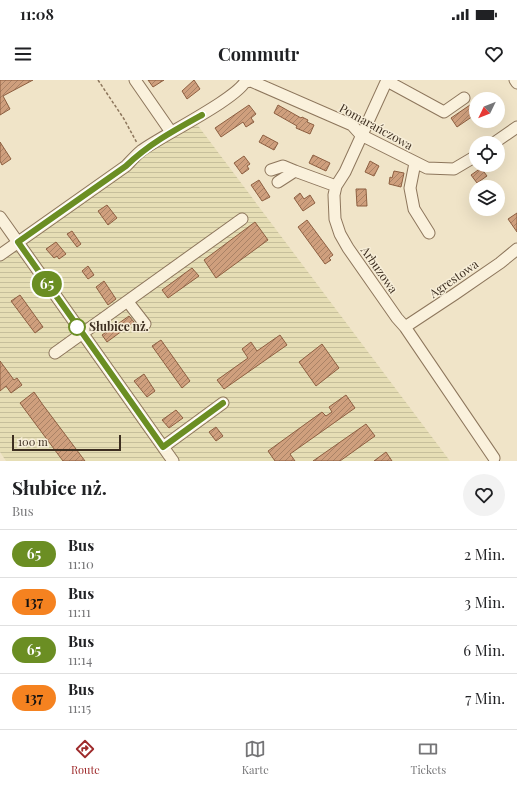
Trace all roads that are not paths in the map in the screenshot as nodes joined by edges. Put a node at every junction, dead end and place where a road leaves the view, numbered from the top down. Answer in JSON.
{"nodes":[{"id":1,"x":135,"y":80,"type":"edge"},
{"id":2,"x":387,"y":80,"type":"edge"},
{"id":3,"x":515,"y":80,"type":"edge"},
{"id":4,"x":245,"y":81,"type":"edge"},
{"id":5,"x":517,"y":83,"type":"edge"},
{"id":6,"x":464,"y":98,"type":"dead end"},
{"id":7,"x":517,"y":127,"type":"edge"},
{"id":8,"x":171,"y":132,"type":"junction"},
{"id":9,"x":362,"y":135,"type":"junction"},
{"id":10,"x":504,"y":136,"type":"edge"},
{"id":11,"x":469,"y":160,"type":"edge"},
{"id":12,"x":415,"y":163,"type":"junction"},
{"id":13,"x":271,"y":170,"type":"dead end"},
{"id":14,"x":295,"y":171,"type":"junction"},
{"id":15,"x":278,"y":182,"type":"dead end"},
{"id":16,"x":336,"y":186,"type":"junction"},
{"id":17,"x":0,"y":217,"type":"edge"},
{"id":18,"x":242,"y":219,"type":"dead end"},
{"id":19,"x":429,"y":233,"type":"dead end"},
{"id":20,"x":18,"y":242,"type":"junction"},
{"id":21,"x":517,"y":249,"type":"edge"},
{"id":22,"x":0,"y":254,"type":"edge"},
{"id":23,"x":128,"y":302,"type":"junction"},
{"id":24,"x":145,"y":324,"type":"dead end"},
{"id":25,"x":405,"y":327,"type":"junction"},
{"id":26,"x":82,"y":335,"type":"junction"},
{"id":27,"x":56,"y":353,"type":"dead end"},
{"id":28,"x":223,"y":403,"type":"dead end"},
{"id":29,"x":163,"y":447,"type":"junction"},
{"id":30,"x":494,"y":458,"type":"dead end"},
{"id":31,"x":172,"y":461,"type":"edge"}],
"edges":[{"from":1,"to":8,"type":"street"},
{"from":2,"to":6,"type":"street"},
{"from":2,"to":9,"type":"street","name":"Arbuzowa"},
{"from":3,"to":5,"type":"street"},
{"from":4,"to":8,"type":"street"},
{"from":4,"to":9,"type":"street","name":"Pomarańczowa"},
{"from":7,"to":10,"type":"street"},
{"from":8,"to":20,"type":"street"},
{"from":9,"to":12,"type":"street","name":"Pomarańczowa"},
{"from":9,"to":16,"type":"street","name":"Arbuzowa"},
{"from":11,"to":12,"type":"street","name":"Pomarańczowa"},
{"from":12,"to":19,"type":"street"},
{"from":13,"to":14,"type":"street"},
{"from":14,"to":15,"type":"street"},
{"from":14,"to":16,"type":"street"},
{"from":16,"to":25,"type":"street","name":"Arbuzowa"},
{"from":17,"to":20,"type":"street"},
{"from":18,"to":23,"type":"street"},
{"from":20,"to":22,"type":"street"},
{"from":20,"to":26,"type":"street"},
{"from":21,"to":25,"type":"street","name":"Agrestowa"},
{"from":23,"to":24,"type":"street"},
{"from":23,"to":26,"type":"street"},
{"from":25,"to":30,"type":"street","name":"Arbuzowa"},
{"from":26,"to":27,"type":"street"},
{"from":26,"to":29,"type":"street"},
{"from":28,"to":29,"type":"street"},
{"from":29,"to":31,"type":"street"}]}
